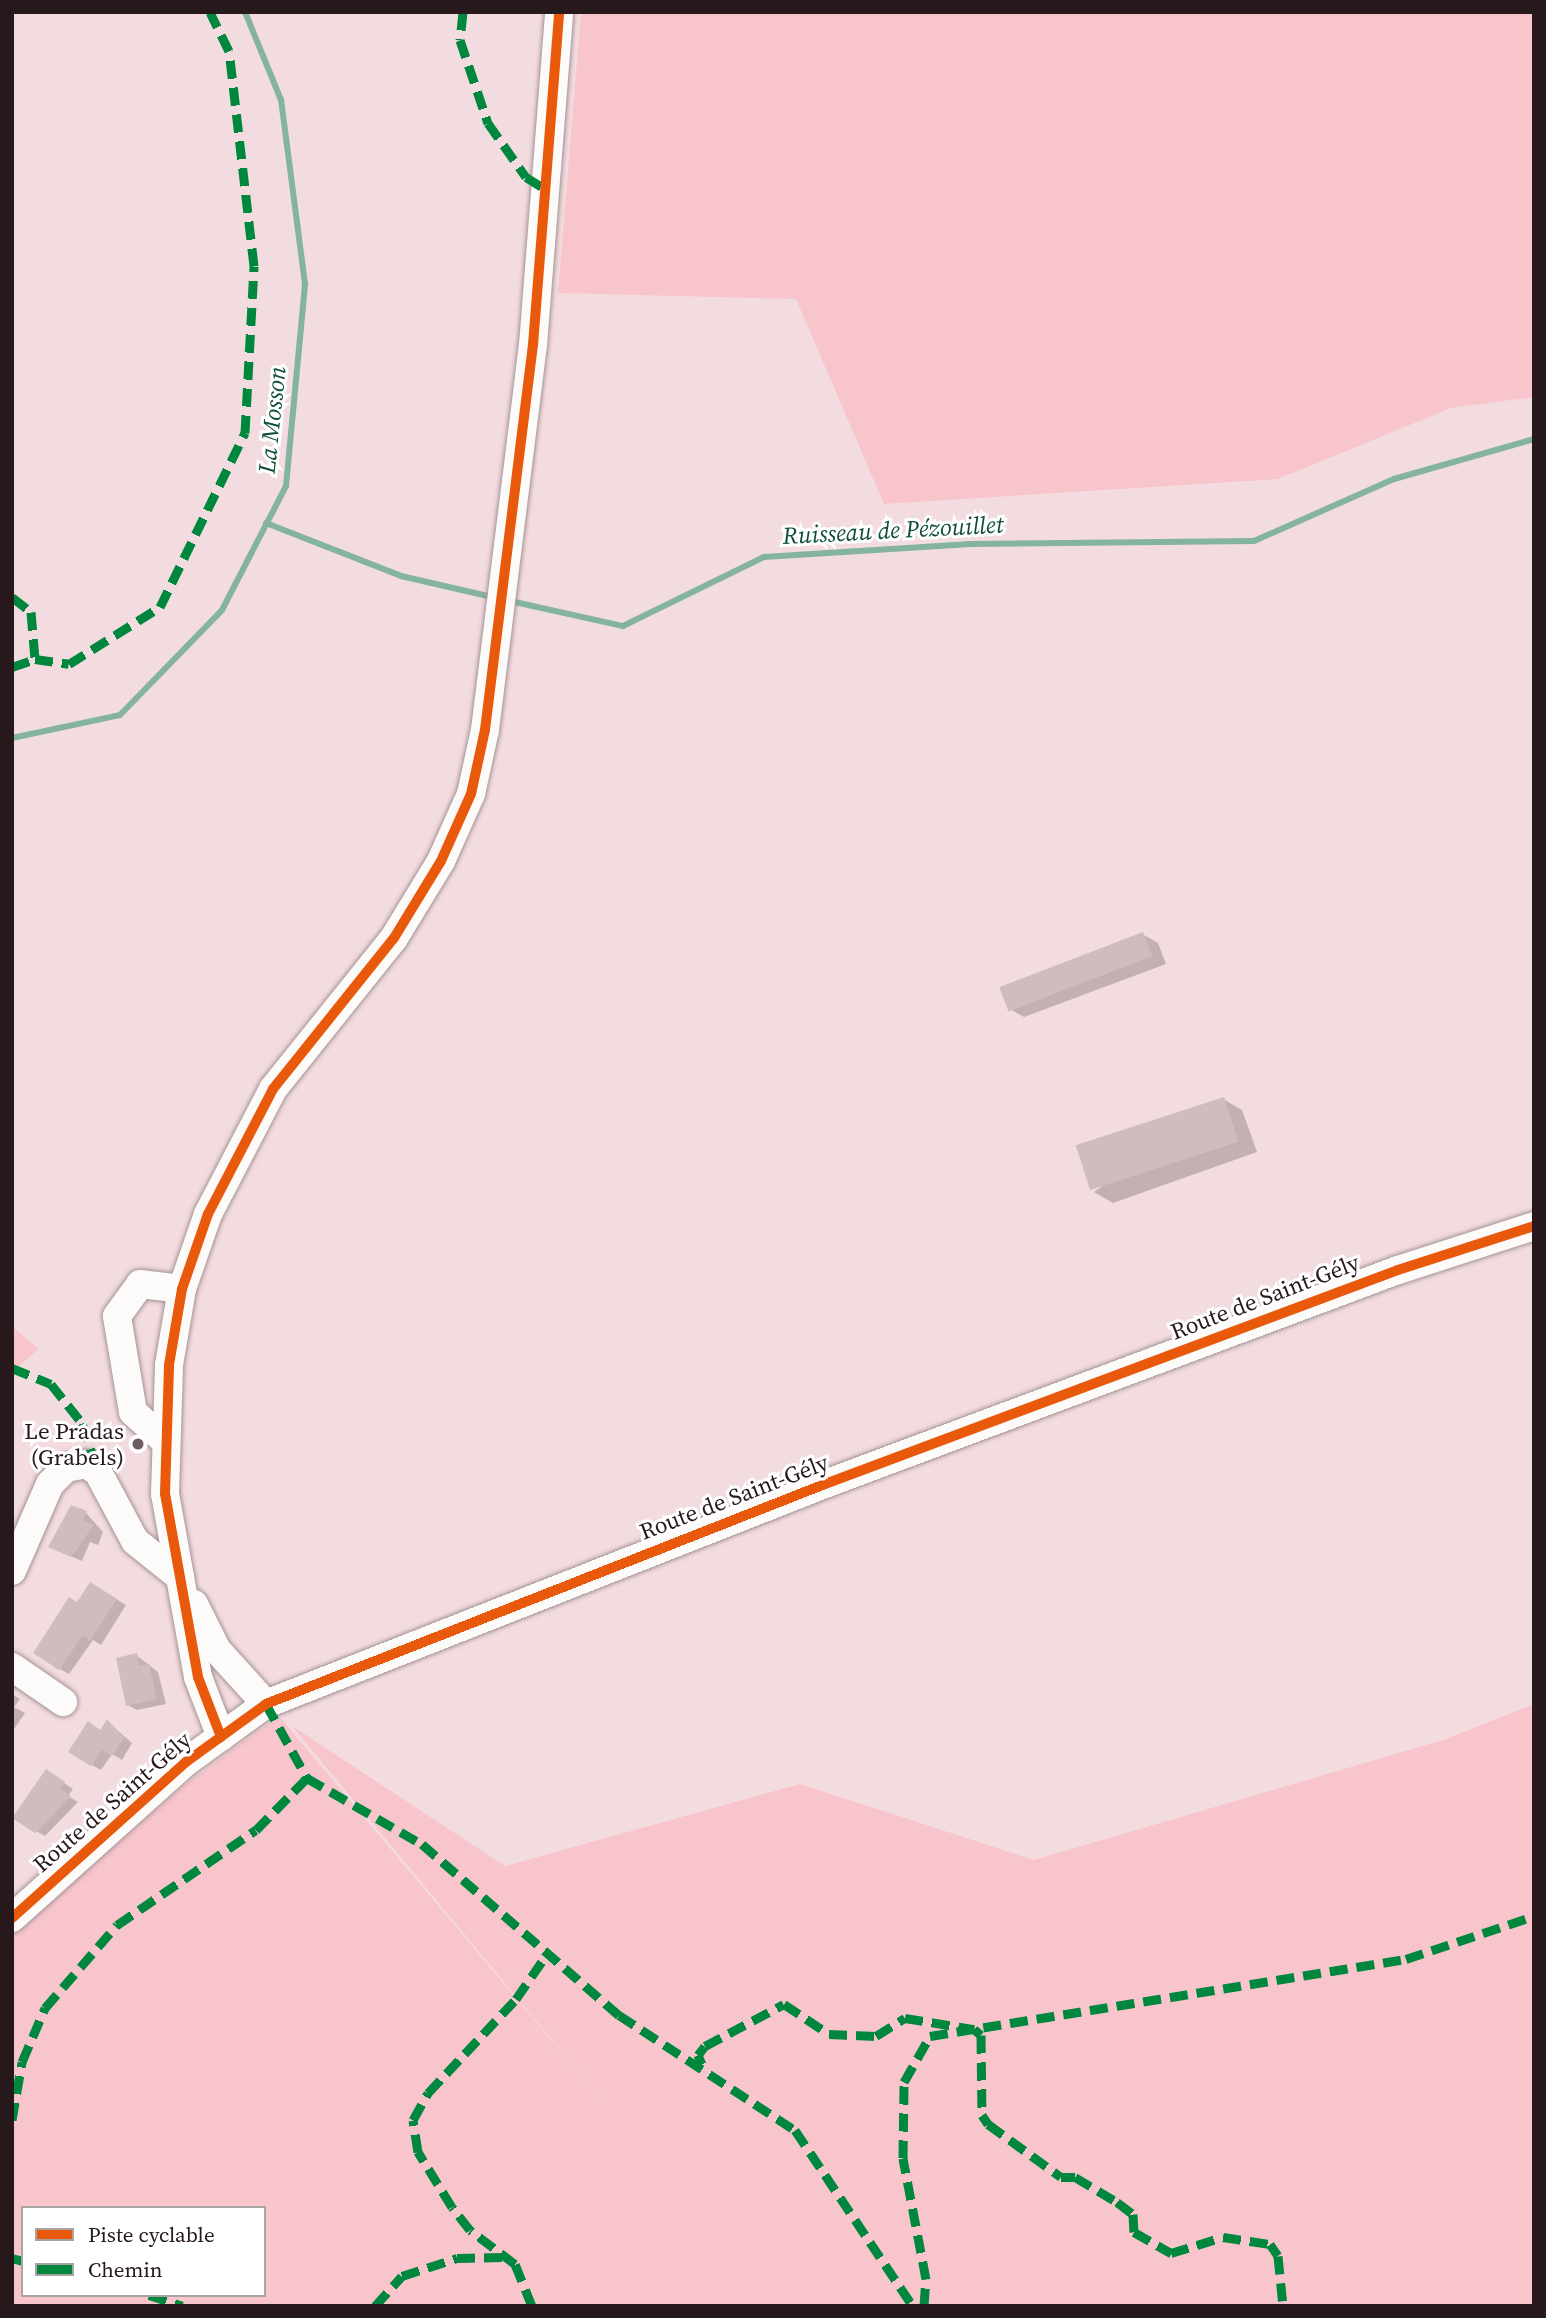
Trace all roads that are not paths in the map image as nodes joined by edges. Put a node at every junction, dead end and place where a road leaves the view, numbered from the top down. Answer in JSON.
{"nodes":[{"id":1,"x":559,"y":12,"type":"edge"},
{"id":2,"x":1534,"y":1226,"type":"edge"},
{"id":3,"x":182,"y":1289,"type":"junction"},
{"id":4,"x":165,"y":1441,"type":"junction"},
{"id":5,"x":12,"y":1571,"type":"edge"},
{"id":6,"x":180,"y":1577,"type":"junction"},
{"id":7,"x":12,"y":1667,"type":"edge"},
{"id":8,"x":63,"y":1702,"type":"dead end"},
{"id":9,"x":266,"y":1704,"type":"junction"},
{"id":10,"x":221,"y":1737,"type":"junction"},
{"id":11,"x":12,"y":1918,"type":"edge"}],
"edges":[{"from":1,"to":3,"type":"street"},
{"from":2,"to":9,"type":"street","name":"Route de Saint-Gély"},
{"from":3,"to":4,"type":"street"},
{"from":3,"to":4,"type":"street"},
{"from":4,"to":6,"type":"street"},
{"from":5,"to":6,"type":"street"},
{"from":6,"to":9,"type":"street"},
{"from":6,"to":10,"type":"street"},
{"from":7,"to":8,"type":"street"},
{"from":9,"to":10,"type":"street","name":"Route de Saint-Gély"},
{"from":10,"to":11,"type":"street","name":"Route de Saint-Gély"}]}
